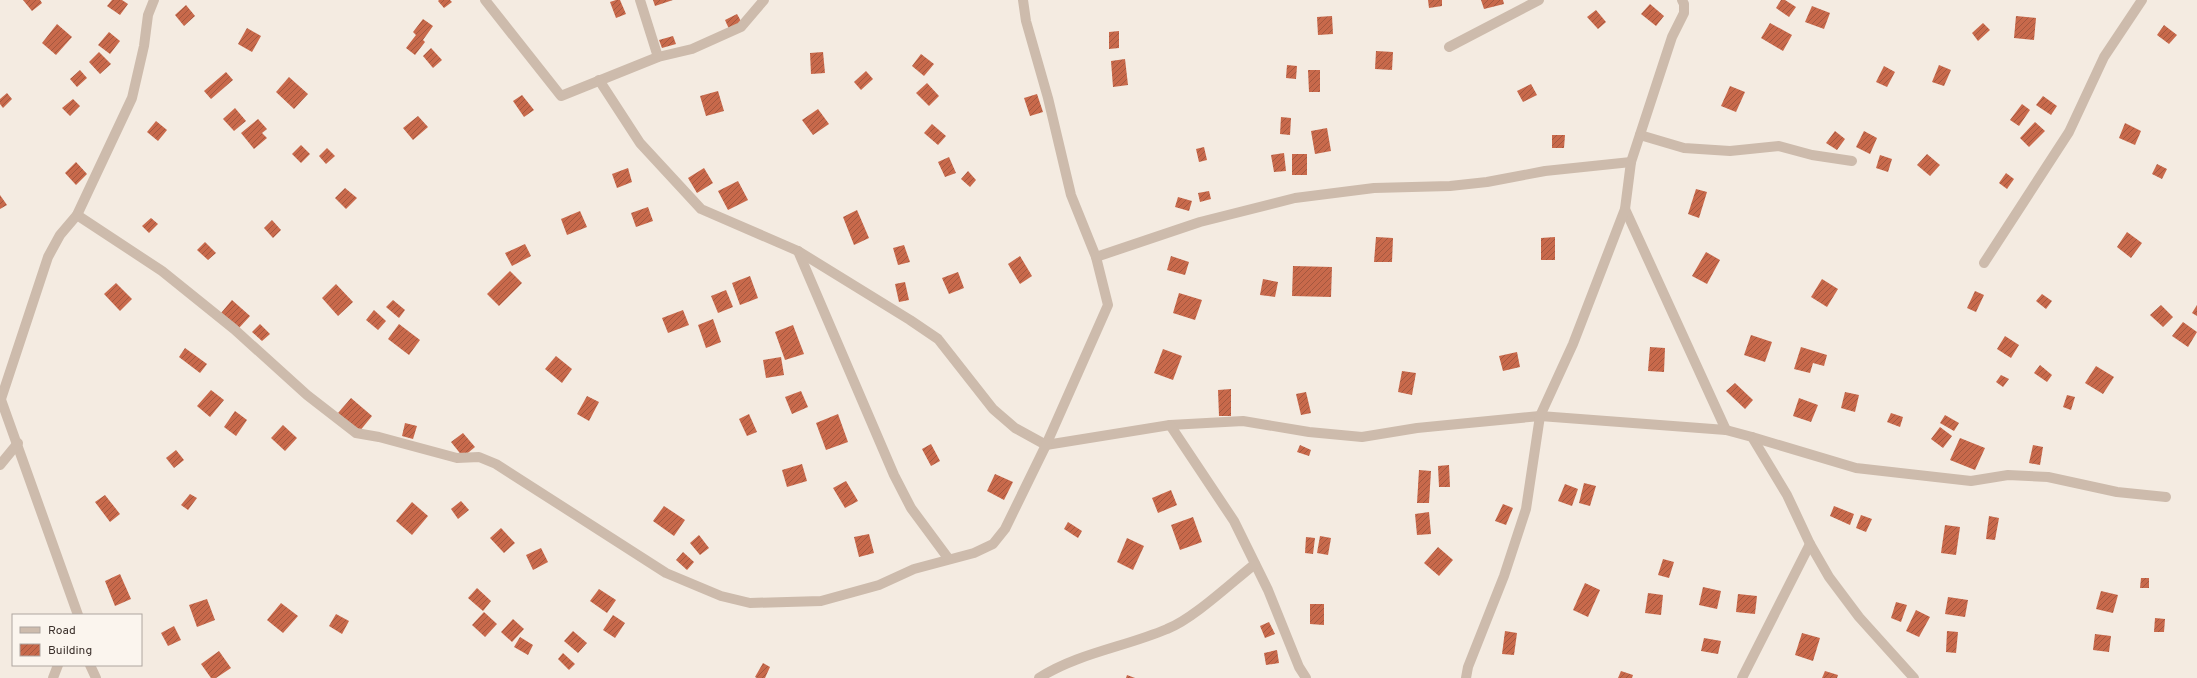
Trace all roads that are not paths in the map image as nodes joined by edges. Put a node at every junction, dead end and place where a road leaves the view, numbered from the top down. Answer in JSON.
{"nodes":[{"id":1,"x":154,"y":0,"type":"edge"},
{"id":2,"x":485,"y":0,"type":"edge"},
{"id":3,"x":640,"y":0,"type":"edge"},
{"id":4,"x":764,"y":0,"type":"edge"},
{"id":5,"x":1023,"y":0,"type":"edge"},
{"id":6,"x":1539,"y":0,"type":"edge"},
{"id":7,"x":1682,"y":0,"type":"edge"},
{"id":8,"x":2142,"y":0,"type":"edge"},
{"id":9,"x":1449,"y":46,"type":"dead end"},
{"id":10,"x":658,"y":57,"type":"junction"},
{"id":11,"x":598,"y":80,"type":"junction"},
{"id":12,"x":1640,"y":135,"type":"junction"},
{"id":13,"x":1852,"y":161,"type":"dead end"},
{"id":14,"x":1631,"y":162,"type":"junction"},
{"id":15,"x":1625,"y":210,"type":"junction"},
{"id":16,"x":77,"y":215,"type":"junction"},
{"id":17,"x":798,"y":251,"type":"junction"},
{"id":18,"x":1096,"y":257,"type":"junction"},
{"id":19,"x":1984,"y":263,"type":"dead end"},
{"id":20,"x":1,"y":398,"type":"edge"},
{"id":21,"x":1540,"y":416,"type":"junction"},
{"id":22,"x":1170,"y":425,"type":"junction"},
{"id":23,"x":1726,"y":430,"type":"junction"},
{"id":24,"x":1752,"y":437,"type":"junction"},
{"id":25,"x":18,"y":443,"type":"junction"},
{"id":26,"x":1046,"y":445,"type":"junction"},
{"id":27,"x":0,"y":465,"type":"edge"},
{"id":28,"x":2166,"y":497,"type":"dead end"},
{"id":29,"x":1810,"y":544,"type":"junction"},
{"id":30,"x":948,"y":558,"type":"junction"},
{"id":31,"x":1255,"y":564,"type":"junction"},
{"id":32,"x":77,"y":614,"type":"edge"},
{"id":33,"x":58,"y":666,"type":"edge"},
{"id":34,"x":90,"y":666,"type":"edge"},
{"id":35,"x":53,"y":678,"type":"edge"},
{"id":36,"x":96,"y":678,"type":"edge"},
{"id":37,"x":1039,"y":678,"type":"edge"},
{"id":38,"x":1306,"y":678,"type":"edge"},
{"id":39,"x":1466,"y":678,"type":"edge"},
{"id":40,"x":1742,"y":678,"type":"edge"},
{"id":41,"x":1914,"y":678,"type":"edge"}],
"edges":[{"from":1,"to":16,"type":"street"},
{"from":2,"to":11,"type":"street"},
{"from":3,"to":10,"type":"street"},
{"from":4,"to":10,"type":"street"},
{"from":5,"to":18,"type":"street"},
{"from":6,"to":9,"type":"street"},
{"from":7,"to":12,"type":"street"},
{"from":8,"to":19,"type":"street"},
{"from":10,"to":11,"type":"street"},
{"from":11,"to":17,"type":"street"},
{"from":12,"to":13,"type":"street"},
{"from":12,"to":14,"type":"street"},
{"from":14,"to":15,"type":"street"},
{"from":14,"to":18,"type":"street"},
{"from":15,"to":21,"type":"street"},
{"from":15,"to":23,"type":"street"},
{"from":16,"to":20,"type":"street"},
{"from":16,"to":30,"type":"street"},
{"from":17,"to":26,"type":"street"},
{"from":17,"to":30,"type":"street"},
{"from":18,"to":26,"type":"street"},
{"from":20,"to":25,"type":"street"},
{"from":21,"to":22,"type":"street"},
{"from":21,"to":23,"type":"street"},
{"from":21,"to":39,"type":"street"},
{"from":22,"to":26,"type":"street"},
{"from":22,"to":31,"type":"street"},
{"from":23,"to":24,"type":"street"},
{"from":24,"to":28,"type":"street"},
{"from":24,"to":29,"type":"street"},
{"from":25,"to":27,"type":"street"},
{"from":25,"to":32,"type":"street"},
{"from":26,"to":30,"type":"street"},
{"from":29,"to":40,"type":"street"},
{"from":29,"to":41,"type":"street"},
{"from":31,"to":37,"type":"street"},
{"from":31,"to":38,"type":"street"},
{"from":33,"to":35,"type":"street"},
{"from":34,"to":36,"type":"street"}]}
